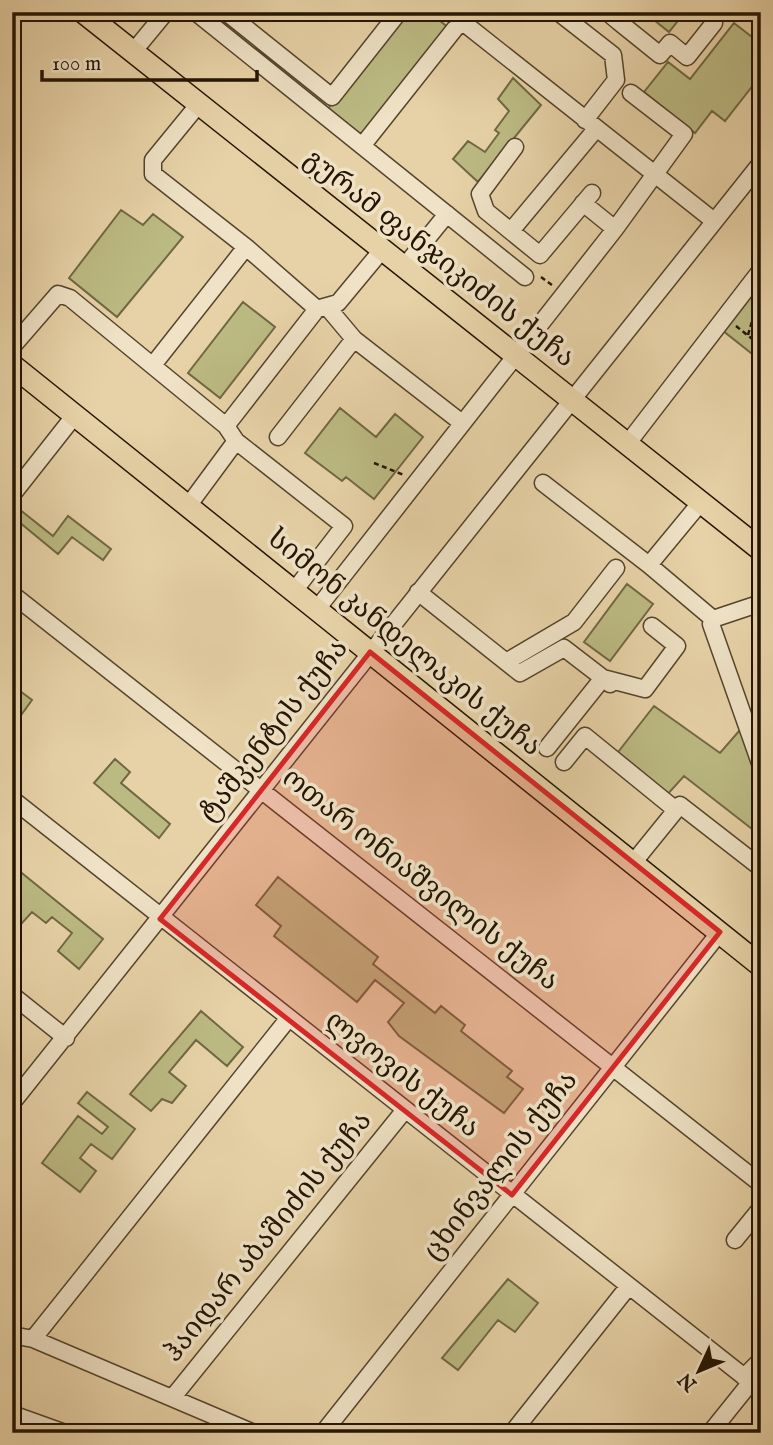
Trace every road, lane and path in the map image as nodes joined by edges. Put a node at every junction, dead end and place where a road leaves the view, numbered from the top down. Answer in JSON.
{"nodes":[{"id":1,"x":83,"y":12,"type":"edge"},
{"id":2,"x":166,"y":12,"type":"edge"},
{"id":3,"x":226,"y":12,"type":"edge"},
{"id":4,"x":399,"y":12,"type":"edge"},
{"id":5,"x":558,"y":12,"type":"edge"},
{"id":6,"x":197,"y":13,"type":"edge"},
{"id":7,"x":618,"y":15,"type":"edge"},
{"id":8,"x":455,"y":17,"type":"edge"},
{"id":9,"x":714,"y":23,"type":"dead end"},
{"id":10,"x":133,"y":52,"type":"junction"},
{"id":11,"x":632,"y":93,"type":"dead end"},
{"id":12,"x":198,"y":105,"type":"junction"},
{"id":13,"x":591,"y":124,"type":"junction"},
{"id":14,"x":362,"y":146,"type":"junction"},
{"id":15,"x":515,"y":147,"type":"dead end"},
{"id":16,"x":761,"y":163,"type":"edge"},
{"id":17,"x":654,"y":174,"type":"junction"},
{"id":18,"x":447,"y":214,"type":"junction"},
{"id":19,"x":714,"y":221,"type":"junction"},
{"id":20,"x":615,"y":229,"type":"junction"},
{"id":21,"x":511,"y":231,"type":"junction"},
{"id":22,"x":246,"y":247,"type":"junction"},
{"id":23,"x":382,"y":250,"type":"junction"},
{"id":24,"x":404,"y":267,"type":"junction"},
{"id":25,"x":761,"y":270,"type":"edge"},
{"id":26,"x":532,"y":277,"type":"joint"},
{"id":27,"x":549,"y":283,"type":"dead end"},
{"id":28,"x":758,"y":301,"type":"dead end"},
{"id":29,"x":323,"y":309,"type":"junction"},
{"id":30,"x":725,"y":317,"type":"junction"},
{"id":31,"x":748,"y":335,"type":"junction"},
{"id":32,"x":354,"y":339,"type":"junction"},
{"id":33,"x":761,"y":346,"type":"edge"},
{"id":34,"x":12,"y":347,"type":"edge"},
{"id":35,"x":516,"y":354,"type":"junction"},
{"id":36,"x":12,"y":365,"type":"edge"},
{"id":37,"x":153,"y":365,"type":"junction"},
{"id":38,"x":572,"y":399,"type":"junction"},
{"id":39,"x":75,"y":415,"type":"junction"},
{"id":40,"x":462,"y":423,"type":"junction"},
{"id":41,"x":226,"y":426,"type":"junction"},
{"id":42,"x":278,"y":437,"type":"dead end"},
{"id":43,"x":236,"y":441,"type":"junction"},
{"id":44,"x":628,"y":443,"type":"junction"},
{"id":45,"x":374,"y":463,"type":"dead end"},
{"id":46,"x":415,"y":483,"type":"junction"},
{"id":47,"x":543,"y":483,"type":"dead end"},
{"id":48,"x":12,"y":495,"type":"edge"},
{"id":49,"x":701,"y":502,"type":"junction"},
{"id":50,"x":188,"y":506,"type":"junction"},
{"id":51,"x":761,"y":550,"type":"edge"},
{"id":52,"x":649,"y":565,"type":"junction"},
{"id":53,"x":616,"y":568,"type":"dead end"},
{"id":54,"x":293,"y":591,"type":"junction"},
{"id":55,"x":418,"y":592,"type":"junction"},
{"id":56,"x":12,"y":594,"type":"edge"},
{"id":57,"x":761,"y":603,"type":"edge"},
{"id":58,"x":317,"y":609,"type":"junction"},
{"id":59,"x":713,"y":619,"type":"junction"},
{"id":60,"x":652,"y":626,"type":"dead end"},
{"id":61,"x":370,"y":652,"type":"junction"},
{"id":62,"x":506,"y":662,"type":"junction"},
{"id":63,"x":603,"y":678,"type":"junction"},
{"id":64,"x":617,"y":689,"type":"dead end"},
{"id":65,"x":547,"y":748,"type":"dead end"},
{"id":66,"x":564,"y":762,"type":"dead end"},
{"id":67,"x":761,"y":766,"type":"edge"},
{"id":68,"x":261,"y":788,"type":"junction"},
{"id":69,"x":12,"y":799,"type":"edge"},
{"id":70,"x":676,"y":810,"type":"junction"},
{"id":71,"x":634,"y":863,"type":"junction"},
{"id":72,"x":761,"y":868,"type":"edge"},
{"id":73,"x":160,"y":919,"type":"junction"},
{"id":74,"x":720,"y":933,"type":"junction"},
{"id":75,"x":761,"y":965,"type":"edge"},
{"id":76,"x":12,"y":996,"type":"edge"},
{"id":77,"x":288,"y":1019,"type":"junction"},
{"id":78,"x":65,"y":1038,"type":"junction"},
{"id":79,"x":614,"y":1067,"type":"junction"},
{"id":80,"x":12,"y":1103,"type":"edge"},
{"id":81,"x":404,"y":1111,"type":"junction"},
{"id":82,"x":761,"y":1184,"type":"edge"},
{"id":83,"x":512,"y":1195,"type":"junction"},
{"id":84,"x":761,"y":1208,"type":"edge"},
{"id":85,"x":735,"y":1240,"type":"dead end"},
{"id":86,"x":628,"y":1287,"type":"junction"},
{"id":87,"x":12,"y":1335,"type":"edge"},
{"id":88,"x":33,"y":1339,"type":"junction"},
{"id":89,"x":761,"y":1360,"type":"edge"},
{"id":90,"x":752,"y":1383,"type":"edge"},
{"id":91,"x":173,"y":1397,"type":"junction"},
{"id":92,"x":12,"y":1414,"type":"edge"},
{"id":93,"x":65,"y":1433,"type":"edge"},
{"id":94,"x":254,"y":1433,"type":"edge"},
{"id":95,"x":323,"y":1433,"type":"edge"},
{"id":96,"x":512,"y":1433,"type":"edge"},
{"id":97,"x":710,"y":1433,"type":"edge"}],
"edges":[{"from":1,"to":10,"type":"main road","name":"გურამ ფანჯიკიძის ქუჩა"},
{"from":2,"to":10,"type":"street"},
{"from":3,"to":4,"type":"street"},
{"from":5,"to":13,"type":"street"},
{"from":6,"to":14,"type":"street"},
{"from":7,"to":9,"type":"street"},
{"from":8,"to":13,"type":"street"},
{"from":8,"to":14,"type":"street"},
{"from":10,"to":12,"type":"main road","name":"გურამ ფანჯიკიძის ქუჩა"},
{"from":11,"to":17,"type":"street"},
{"from":12,"to":22,"type":"street"},
{"from":12,"to":23,"type":"main road","name":"გურამ ფანჯიკიძის ქუჩა"},
{"from":13,"to":17,"type":"street"},
{"from":13,"to":21,"type":"street"},
{"from":14,"to":18,"type":"street"},
{"from":15,"to":21,"type":"street"},
{"from":16,"to":19,"type":"street","name":"ტაშკენტის ქუჩა"},
{"from":17,"to":19,"type":"street"},
{"from":17,"to":20,"type":"street"},
{"from":18,"to":24,"type":"street"},
{"from":18,"to":26,"type":"street"},
{"from":19,"to":38,"type":"street","name":"ტაშკენტის ქუჩა"},
{"from":20,"to":21,"type":"street"},
{"from":20,"to":35,"type":"street"},
{"from":22,"to":29,"type":"street"},
{"from":22,"to":37,"type":"street"},
{"from":23,"to":24,"type":"main road","name":"გურამ ფანჯიკიძის ქუჩა"},
{"from":23,"to":29,"type":"street"},
{"from":24,"to":35,"type":"main road","name":"გურამ ფანჯიკიძის ქუჩა"},
{"from":25,"to":30,"type":"street"},
{"from":26,"to":27,"type":"path"},
{"from":28,"to":31,"type":"path"},
{"from":29,"to":32,"type":"street"},
{"from":29,"to":41,"type":"street"},
{"from":30,"to":31,"type":"path"},
{"from":30,"to":44,"type":"street"},
{"from":31,"to":33,"type":"path"},
{"from":32,"to":40,"type":"street"},
{"from":32,"to":42,"type":"street"},
{"from":34,"to":37,"type":"street"},
{"from":35,"to":38,"type":"main road","name":"გურამ ფანჯიკიძის ქუჩა"},
{"from":35,"to":40,"type":"street"},
{"from":36,"to":39,"type":"main road","name":"სიმონ კანდელაკის ქუჩა"},
{"from":37,"to":41,"type":"street"},
{"from":38,"to":44,"type":"main road","name":"გურამ ფანჯიკიძის ქუჩა"},
{"from":38,"to":55,"type":"street","name":"ტაშკენტის ქუჩა"},
{"from":39,"to":48,"type":"street"},
{"from":39,"to":50,"type":"main road","name":"სიმონ კანდელაკის ქუჩა"},
{"from":40,"to":46,"type":"street"},
{"from":41,"to":43,"type":"street"},
{"from":43,"to":50,"type":"street"},
{"from":43,"to":54,"type":"street"},
{"from":44,"to":49,"type":"main road","name":"გურამ ფანჯიკიძის ქუჩა"},
{"from":45,"to":46,"type":"path"},
{"from":46,"to":58,"type":"street"},
{"from":47,"to":52,"type":"street"},
{"from":49,"to":51,"type":"main road","name":"გურამ ფანჯიკიძის ქუჩა"},
{"from":49,"to":52,"type":"street"},
{"from":50,"to":54,"type":"main road","name":"სიმონ კანდელაკის ქუჩა"},
{"from":52,"to":59,"type":"street"},
{"from":53,"to":62,"type":"street"},
{"from":54,"to":58,"type":"main road","name":"სიმონ კანდელაკის ქუჩა"},
{"from":55,"to":61,"type":"street","name":"ტაშკენტის ქუჩა"},
{"from":55,"to":62,"type":"street"},
{"from":56,"to":68,"type":"street","name":"ოთარ ონიაშვილის ქუჩა"},
{"from":57,"to":59,"type":"street"},
{"from":58,"to":61,"type":"main road","name":"სიმონ კანდელაკის ქუჩა"},
{"from":59,"to":67,"type":"street"},
{"from":60,"to":63,"type":"street"},
{"from":61,"to":68,"type":"street","name":"ტაშკენტის ქუჩა"},
{"from":61,"to":71,"type":"main road","name":"სიმონ კანდელაკის ქუჩა"},
{"from":62,"to":63,"type":"street"},
{"from":63,"to":64,"type":"street"},
{"from":63,"to":65,"type":"street"},
{"from":66,"to":70,"type":"street"},
{"from":68,"to":73,"type":"street","name":"ტაშკენტის ქუჩა"},
{"from":68,"to":79,"type":"street","name":"ოთარ ონიაშვილის ქუჩა"},
{"from":69,"to":73,"type":"street","name":"ლვოვის ქუჩა"},
{"from":70,"to":71,"type":"street"},
{"from":70,"to":72,"type":"street"},
{"from":71,"to":74,"type":"main road","name":"სიმონ კანდელაკის ქუჩა"},
{"from":73,"to":77,"type":"street","name":"ლვოვის ქუჩა"},
{"from":73,"to":78,"type":"street","name":"ტაშკენტის ქუჩა"},
{"from":74,"to":75,"type":"main road","name":"სიმონ კანდელაკის ქუჩა"},
{"from":74,"to":79,"type":"street","name":"ცხინვალის ქუჩა"},
{"from":76,"to":78,"type":"street"},
{"from":77,"to":81,"type":"street","name":"ლვოვის ქუჩა"},
{"from":77,"to":88,"type":"street"},
{"from":78,"to":80,"type":"street","name":"ტაშკენტის ქუჩა"},
{"from":79,"to":82,"type":"street","name":"ოთარ ონიაშვილის ქუჩა"},
{"from":79,"to":83,"type":"street","name":"ცხინვალის ქუჩა"},
{"from":81,"to":83,"type":"street","name":"ლვოვის ქუჩა"},
{"from":81,"to":91,"type":"street","name":"ჰაიდარ აბაშიძის ქუჩა"},
{"from":83,"to":86,"type":"street","name":"ლვოვის ქუჩა"},
{"from":83,"to":95,"type":"street","name":"ცხინვალის ქუჩა"},
{"from":84,"to":85,"type":"street"},
{"from":86,"to":90,"type":"street","name":"ლვოვის ქუჩა"},
{"from":86,"to":96,"type":"street"},
{"from":87,"to":88,"type":"street"},
{"from":88,"to":91,"type":"street"},
{"from":89,"to":90,"type":"street"},
{"from":90,"to":97,"type":"street"},
{"from":91,"to":94,"type":"street"},
{"from":92,"to":93,"type":"street"}]}
